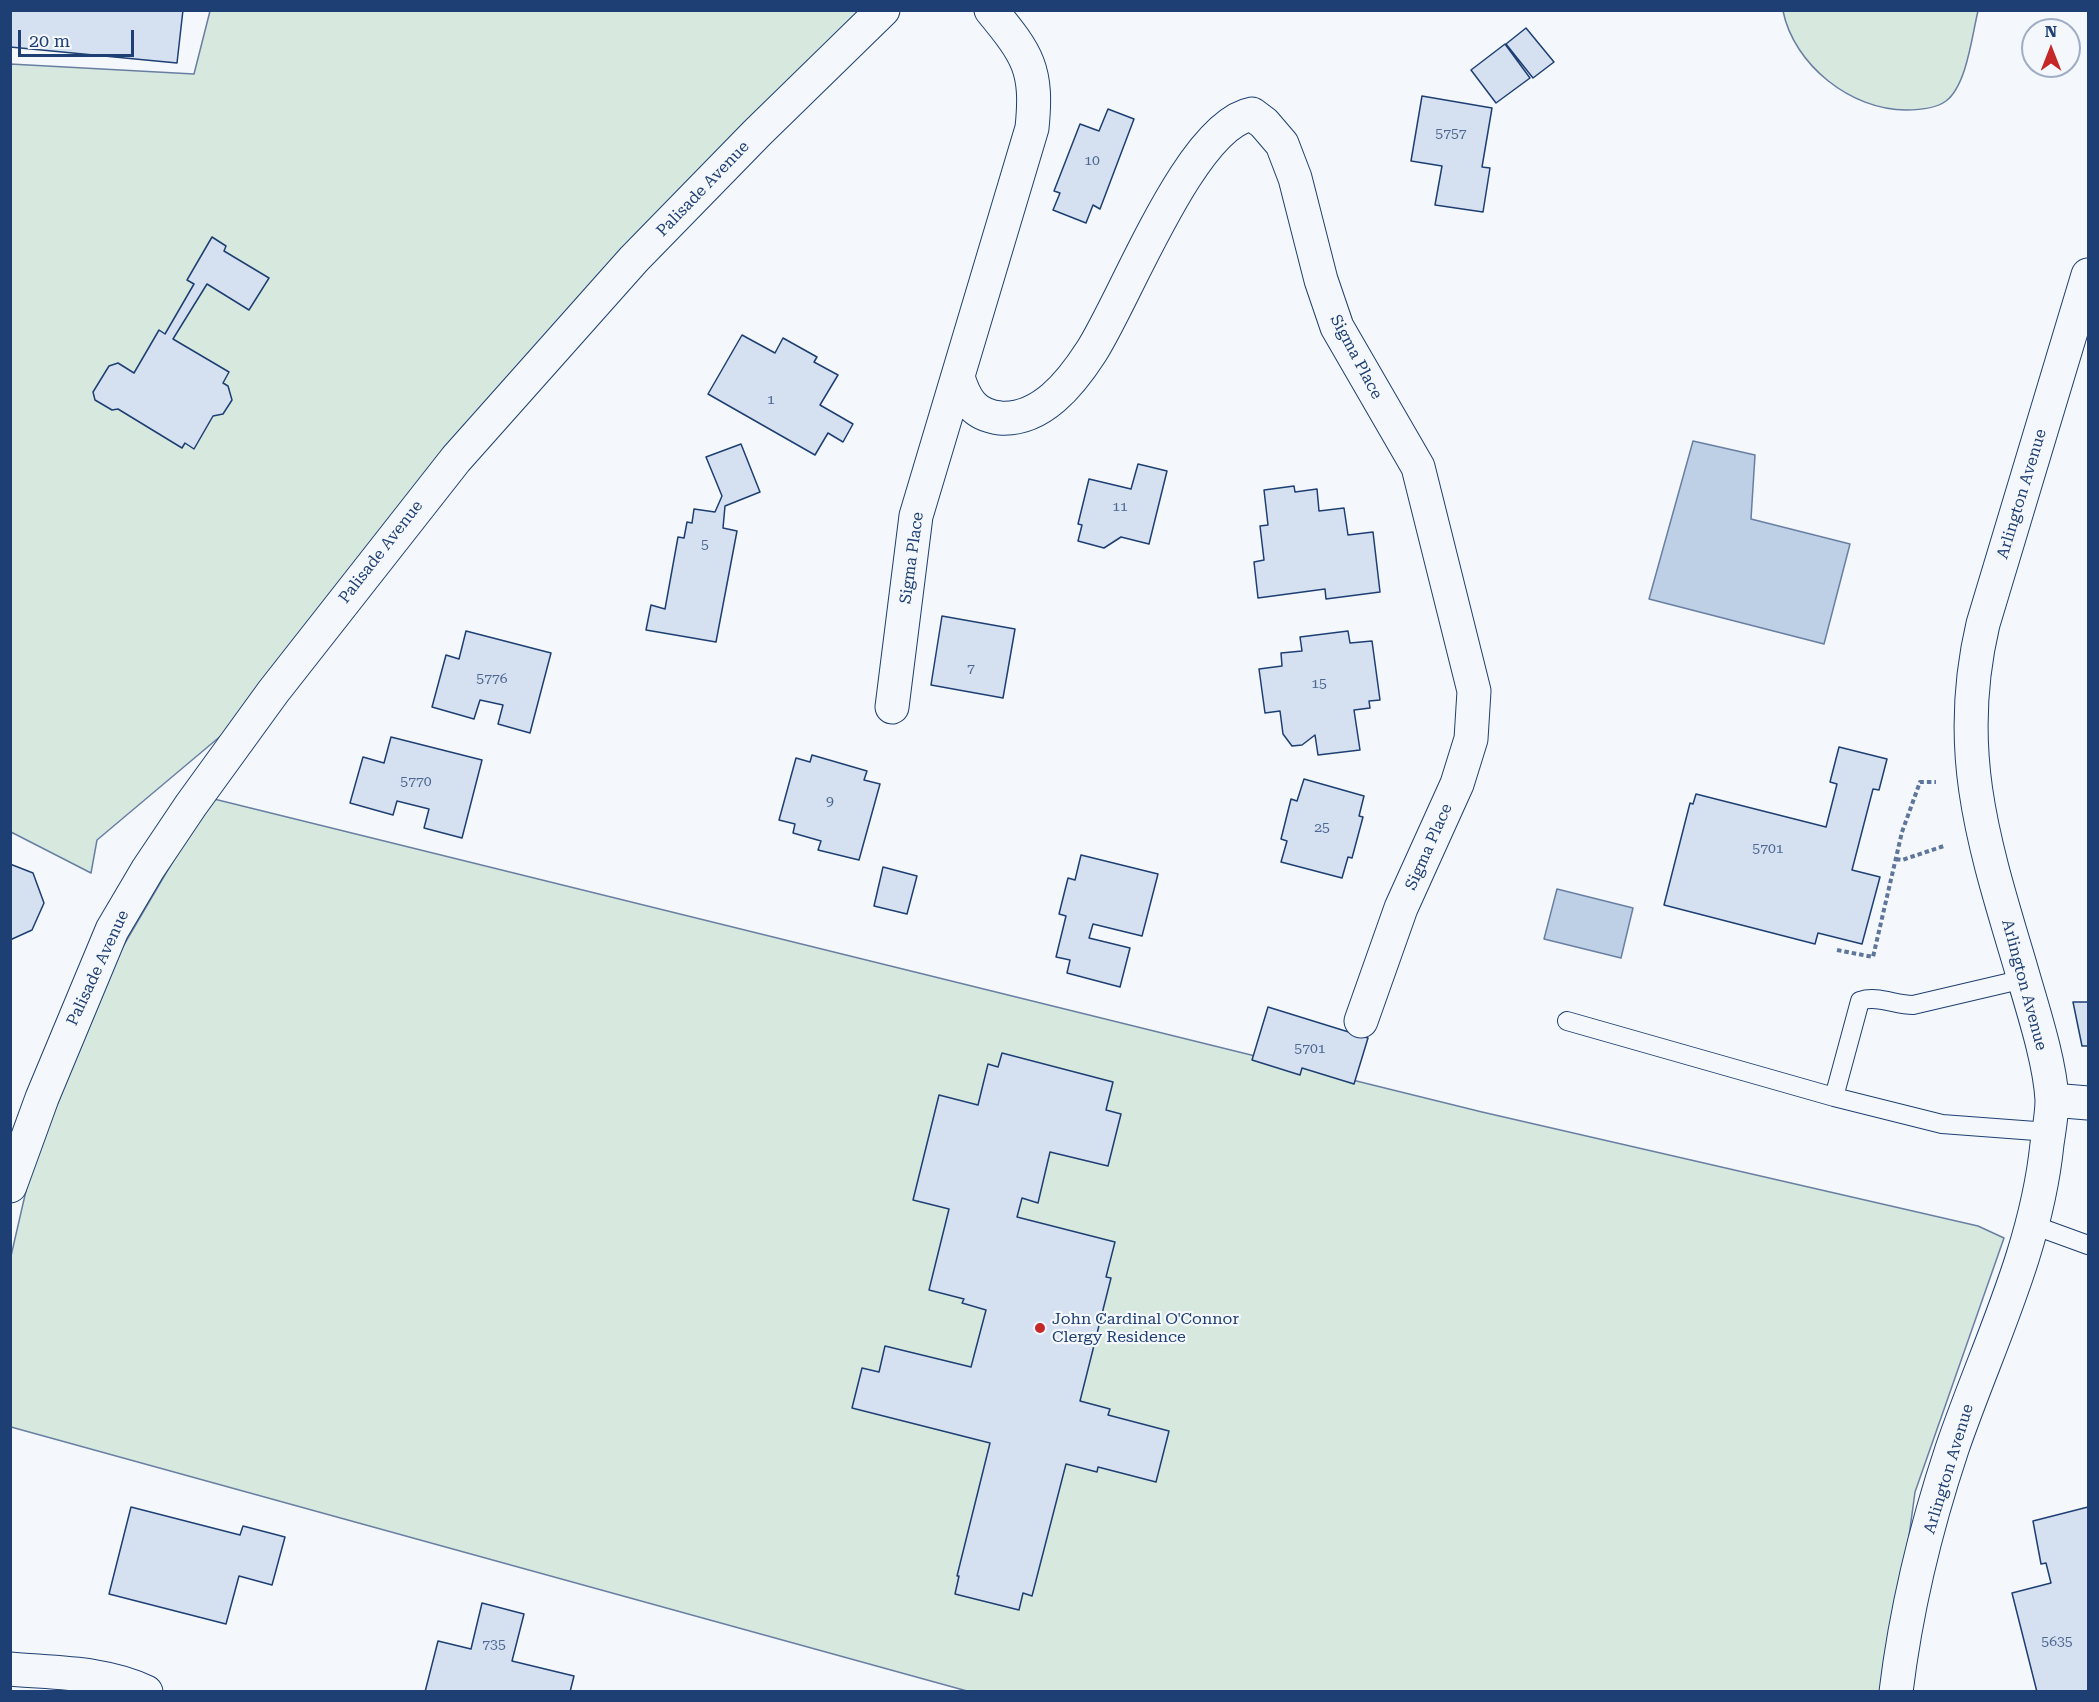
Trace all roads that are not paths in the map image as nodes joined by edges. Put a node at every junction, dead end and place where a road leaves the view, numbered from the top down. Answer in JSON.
{"nodes":[{"id":1,"x":883,"y":10,"type":"edge"},
{"id":2,"x":992,"y":10,"type":"edge"},
{"id":3,"x":2088,"y":275,"type":"edge"},
{"id":4,"x":958,"y":377,"type":"junction"},
{"id":5,"x":892,"y":707,"type":"dead end"},
{"id":6,"x":2024,"y":979,"type":"junction"},
{"id":7,"x":1360,"y":1021,"type":"dead end"},
{"id":8,"x":1567,"y":1021,"type":"dead end"},
{"id":9,"x":1834,"y":1097,"type":"junction"},
{"id":10,"x":2052,"y":1100,"type":"junction"},
{"id":11,"x":2088,"y":1103,"type":"edge"},
{"id":12,"x":2049,"y":1132,"type":"junction"},
{"id":13,"x":10,"y":1186,"type":"edge"},
{"id":14,"x":2033,"y":1225,"type":"junction"},
{"id":15,"x":2088,"y":1245,"type":"edge"},
{"id":16,"x":10,"y":1669,"type":"edge"},
{"id":17,"x":146,"y":1692,"type":"edge"},
{"id":18,"x":1896,"y":1692,"type":"edge"}],
"edges":[{"from":1,"to":13,"type":"street","name":"Palisade Avenue"},
{"from":2,"to":4,"type":"street","name":"Sigma Place"},
{"from":3,"to":6,"type":"street","name":"Arlington Avenue"},
{"from":4,"to":5,"type":"street","name":"Sigma Place"},
{"from":4,"to":7,"type":"street","name":"Sigma Place"},
{"from":6,"to":9,"type":"lane"},
{"from":6,"to":10,"type":"street","name":"Arlington Avenue"},
{"from":8,"to":9,"type":"lane"},
{"from":9,"to":12,"type":"lane"},
{"from":10,"to":11,"type":"street"},
{"from":10,"to":12,"type":"street","name":"Arlington Avenue"},
{"from":12,"to":14,"type":"street","name":"Arlington Avenue"},
{"from":14,"to":15,"type":"lane"},
{"from":14,"to":18,"type":"street","name":"Arlington Avenue"},
{"from":16,"to":17,"type":"street"}]}
